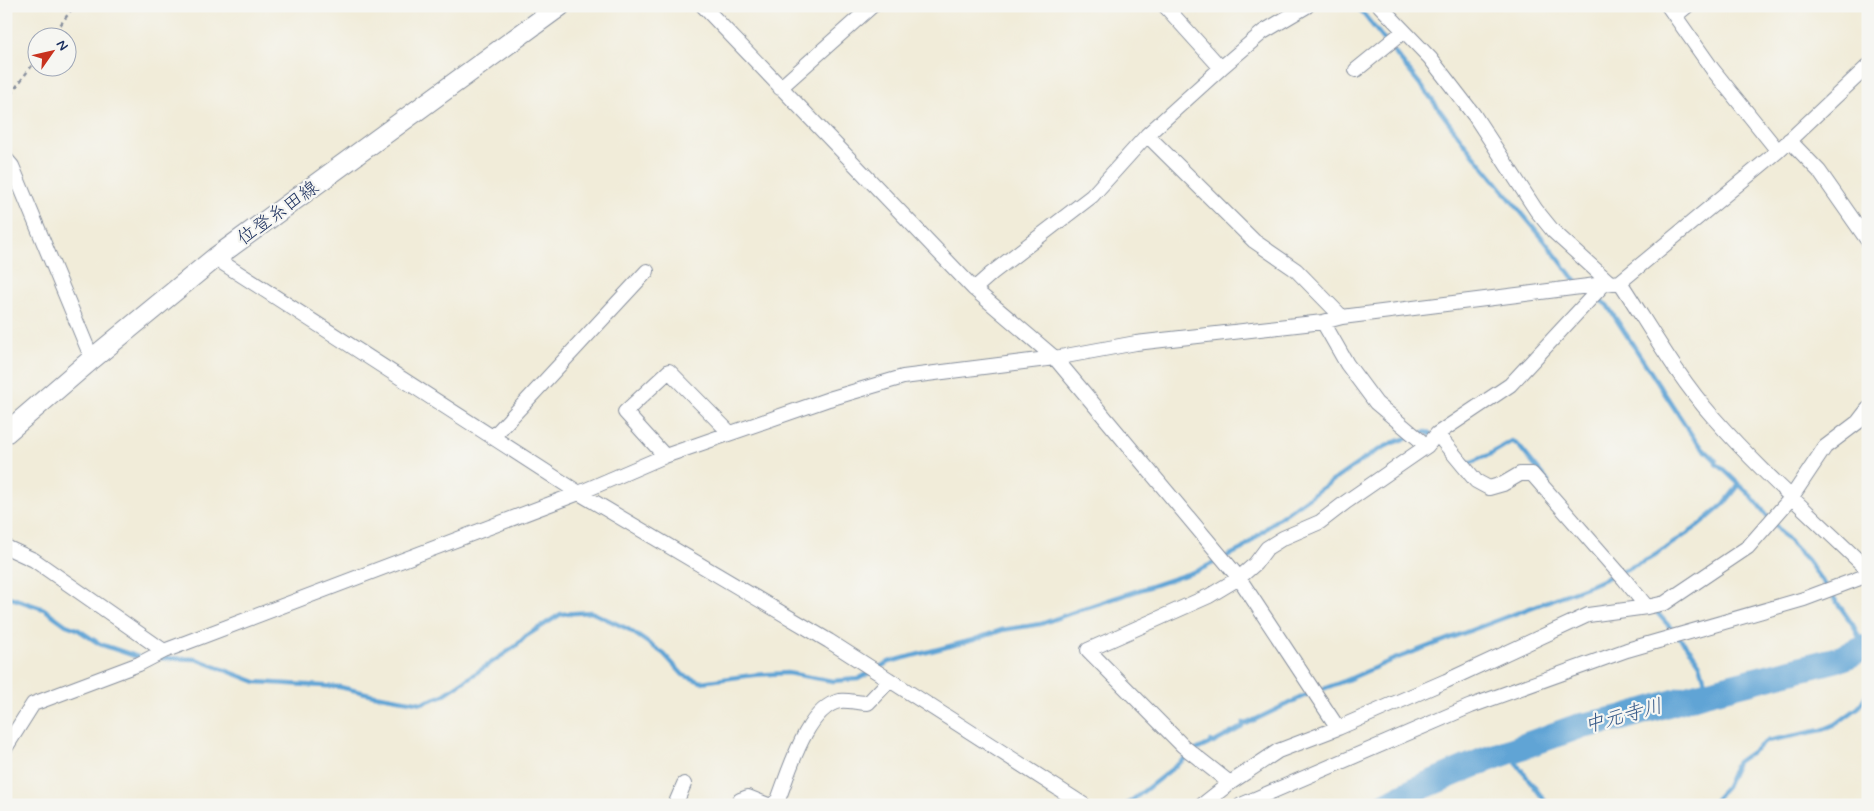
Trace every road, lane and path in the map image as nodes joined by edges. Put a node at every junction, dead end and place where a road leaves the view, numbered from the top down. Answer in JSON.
{"nodes":[{"id":1,"x":74,"y":6,"type":"edge"},
{"id":2,"x":560,"y":6,"type":"edge"},
{"id":3,"x":703,"y":6,"type":"edge"},
{"id":4,"x":872,"y":6,"type":"edge"},
{"id":5,"x":1165,"y":6,"type":"edge"},
{"id":6,"x":1308,"y":6,"type":"edge"},
{"id":7,"x":1380,"y":6,"type":"edge"},
{"id":8,"x":1687,"y":6,"type":"edge"},
{"id":9,"x":1672,"y":11,"type":"edge"},
{"id":10,"x":58,"y":28,"type":"edge"},
{"id":11,"x":1404,"y":31,"type":"junction"},
{"id":12,"x":1868,"y":66,"type":"edge"},
{"id":13,"x":1221,"y":68,"type":"junction"},
{"id":14,"x":1356,"y":70,"type":"dead end"},
{"id":15,"x":28,"y":71,"type":"edge"},
{"id":16,"x":780,"y":88,"type":"junction"},
{"id":17,"x":6,"y":101,"type":"edge"},
{"id":18,"x":1147,"y":135,"type":"junction"},
{"id":19,"x":1789,"y":140,"type":"junction"},
{"id":20,"x":1778,"y":151,"type":"junction"},
{"id":21,"x":6,"y":159,"type":"edge"},
{"id":22,"x":1868,"y":241,"type":"edge"},
{"id":23,"x":215,"y":258,"type":"junction"},
{"id":24,"x":647,"y":271,"type":"dead end"},
{"id":25,"x":1611,"y":283,"type":"junction"},
{"id":26,"x":974,"y":289,"type":"junction"},
{"id":27,"x":1342,"y":317,"type":"junction"},
{"id":28,"x":1323,"y":322,"type":"junction"},
{"id":29,"x":1055,"y":358,"type":"junction"},
{"id":30,"x":92,"y":359,"type":"junction"},
{"id":31,"x":1868,"y":409,"type":"edge"},
{"id":32,"x":6,"y":433,"type":"edge"},
{"id":33,"x":730,"y":433,"type":"junction"},
{"id":34,"x":1437,"y":434,"type":"junction"},
{"id":35,"x":493,"y":437,"type":"junction"},
{"id":36,"x":1427,"y":446,"type":"junction"},
{"id":37,"x":666,"y":456,"type":"junction"},
{"id":38,"x":580,"y":492,"type":"junction"},
{"id":39,"x":1791,"y":498,"type":"junction"},
{"id":40,"x":6,"y":547,"type":"edge"},
{"id":41,"x":1868,"y":570,"type":"edge"},
{"id":42,"x":1868,"y":575,"type":"edge"},
{"id":43,"x":1239,"y":578,"type":"junction"},
{"id":44,"x":1647,"y":608,"type":"junction"},
{"id":45,"x":164,"y":651,"type":"junction"},
{"id":46,"x":890,"y":680,"type":"junction"},
{"id":47,"x":1338,"y":728,"type":"junction"},
{"id":48,"x":6,"y":747,"type":"edge"},
{"id":49,"x":1230,"y":782,"type":"junction"},
{"id":50,"x":684,"y":784,"type":"dead end"},
{"id":51,"x":675,"y":805,"type":"edge"},
{"id":52,"x":738,"y":805,"type":"edge"},
{"id":53,"x":768,"y":805,"type":"edge"},
{"id":54,"x":772,"y":805,"type":"edge"},
{"id":55,"x":1084,"y":805,"type":"edge"},
{"id":56,"x":1202,"y":805,"type":"edge"},
{"id":57,"x":1241,"y":805,"type":"edge"}],
"edges":[{"from":1,"to":10,"type":"path"},
{"from":2,"to":23,"type":"main road","name":"位登糸田線"},
{"from":3,"to":16,"type":"street"},
{"from":4,"to":16,"type":"street"},
{"from":5,"to":13,"type":"street"},
{"from":6,"to":13,"type":"street"},
{"from":7,"to":11,"type":"street"},
{"from":8,"to":9,"type":"street"},
{"from":9,"to":20,"type":"street"},
{"from":11,"to":14,"type":"street"},
{"from":11,"to":25,"type":"street"},
{"from":12,"to":19,"type":"street"},
{"from":13,"to":18,"type":"street"},
{"from":15,"to":17,"type":"path"},
{"from":16,"to":26,"type":"street"},
{"from":18,"to":26,"type":"street"},
{"from":18,"to":27,"type":"street"},
{"from":19,"to":20,"type":"street"},
{"from":19,"to":22,"type":"street"},
{"from":20,"to":25,"type":"street"},
{"from":21,"to":30,"type":"street"},
{"from":23,"to":30,"type":"main road","name":"位登糸田線"},
{"from":23,"to":35,"type":"street"},
{"from":24,"to":35,"type":"street"},
{"from":25,"to":27,"type":"street"},
{"from":25,"to":34,"type":"street"},
{"from":25,"to":39,"type":"street"},
{"from":26,"to":29,"type":"street"},
{"from":27,"to":28,"type":"street"},
{"from":28,"to":29,"type":"street"},
{"from":28,"to":36,"type":"street"},
{"from":29,"to":33,"type":"street"},
{"from":29,"to":43,"type":"street"},
{"from":30,"to":32,"type":"main road","name":"位登糸田線"},
{"from":31,"to":39,"type":"street"},
{"from":33,"to":37,"type":"street"},
{"from":33,"to":37,"type":"street"},
{"from":34,"to":36,"type":"street"},
{"from":34,"to":44,"type":"street"},
{"from":35,"to":38,"type":"street"},
{"from":36,"to":43,"type":"street"},
{"from":37,"to":38,"type":"street"},
{"from":38,"to":45,"type":"street"},
{"from":38,"to":46,"type":"street"},
{"from":39,"to":41,"type":"street"},
{"from":39,"to":44,"type":"street"},
{"from":40,"to":45,"type":"street"},
{"from":42,"to":57,"type":"street"},
{"from":43,"to":47,"type":"street"},
{"from":43,"to":49,"type":"street"},
{"from":44,"to":47,"type":"street"},
{"from":45,"to":48,"type":"street"},
{"from":46,"to":54,"type":"street"},
{"from":46,"to":55,"type":"street"},
{"from":47,"to":49,"type":"street"},
{"from":49,"to":56,"type":"street"},
{"from":50,"to":51,"type":"street"},
{"from":52,"to":53,"type":"street"}]}
